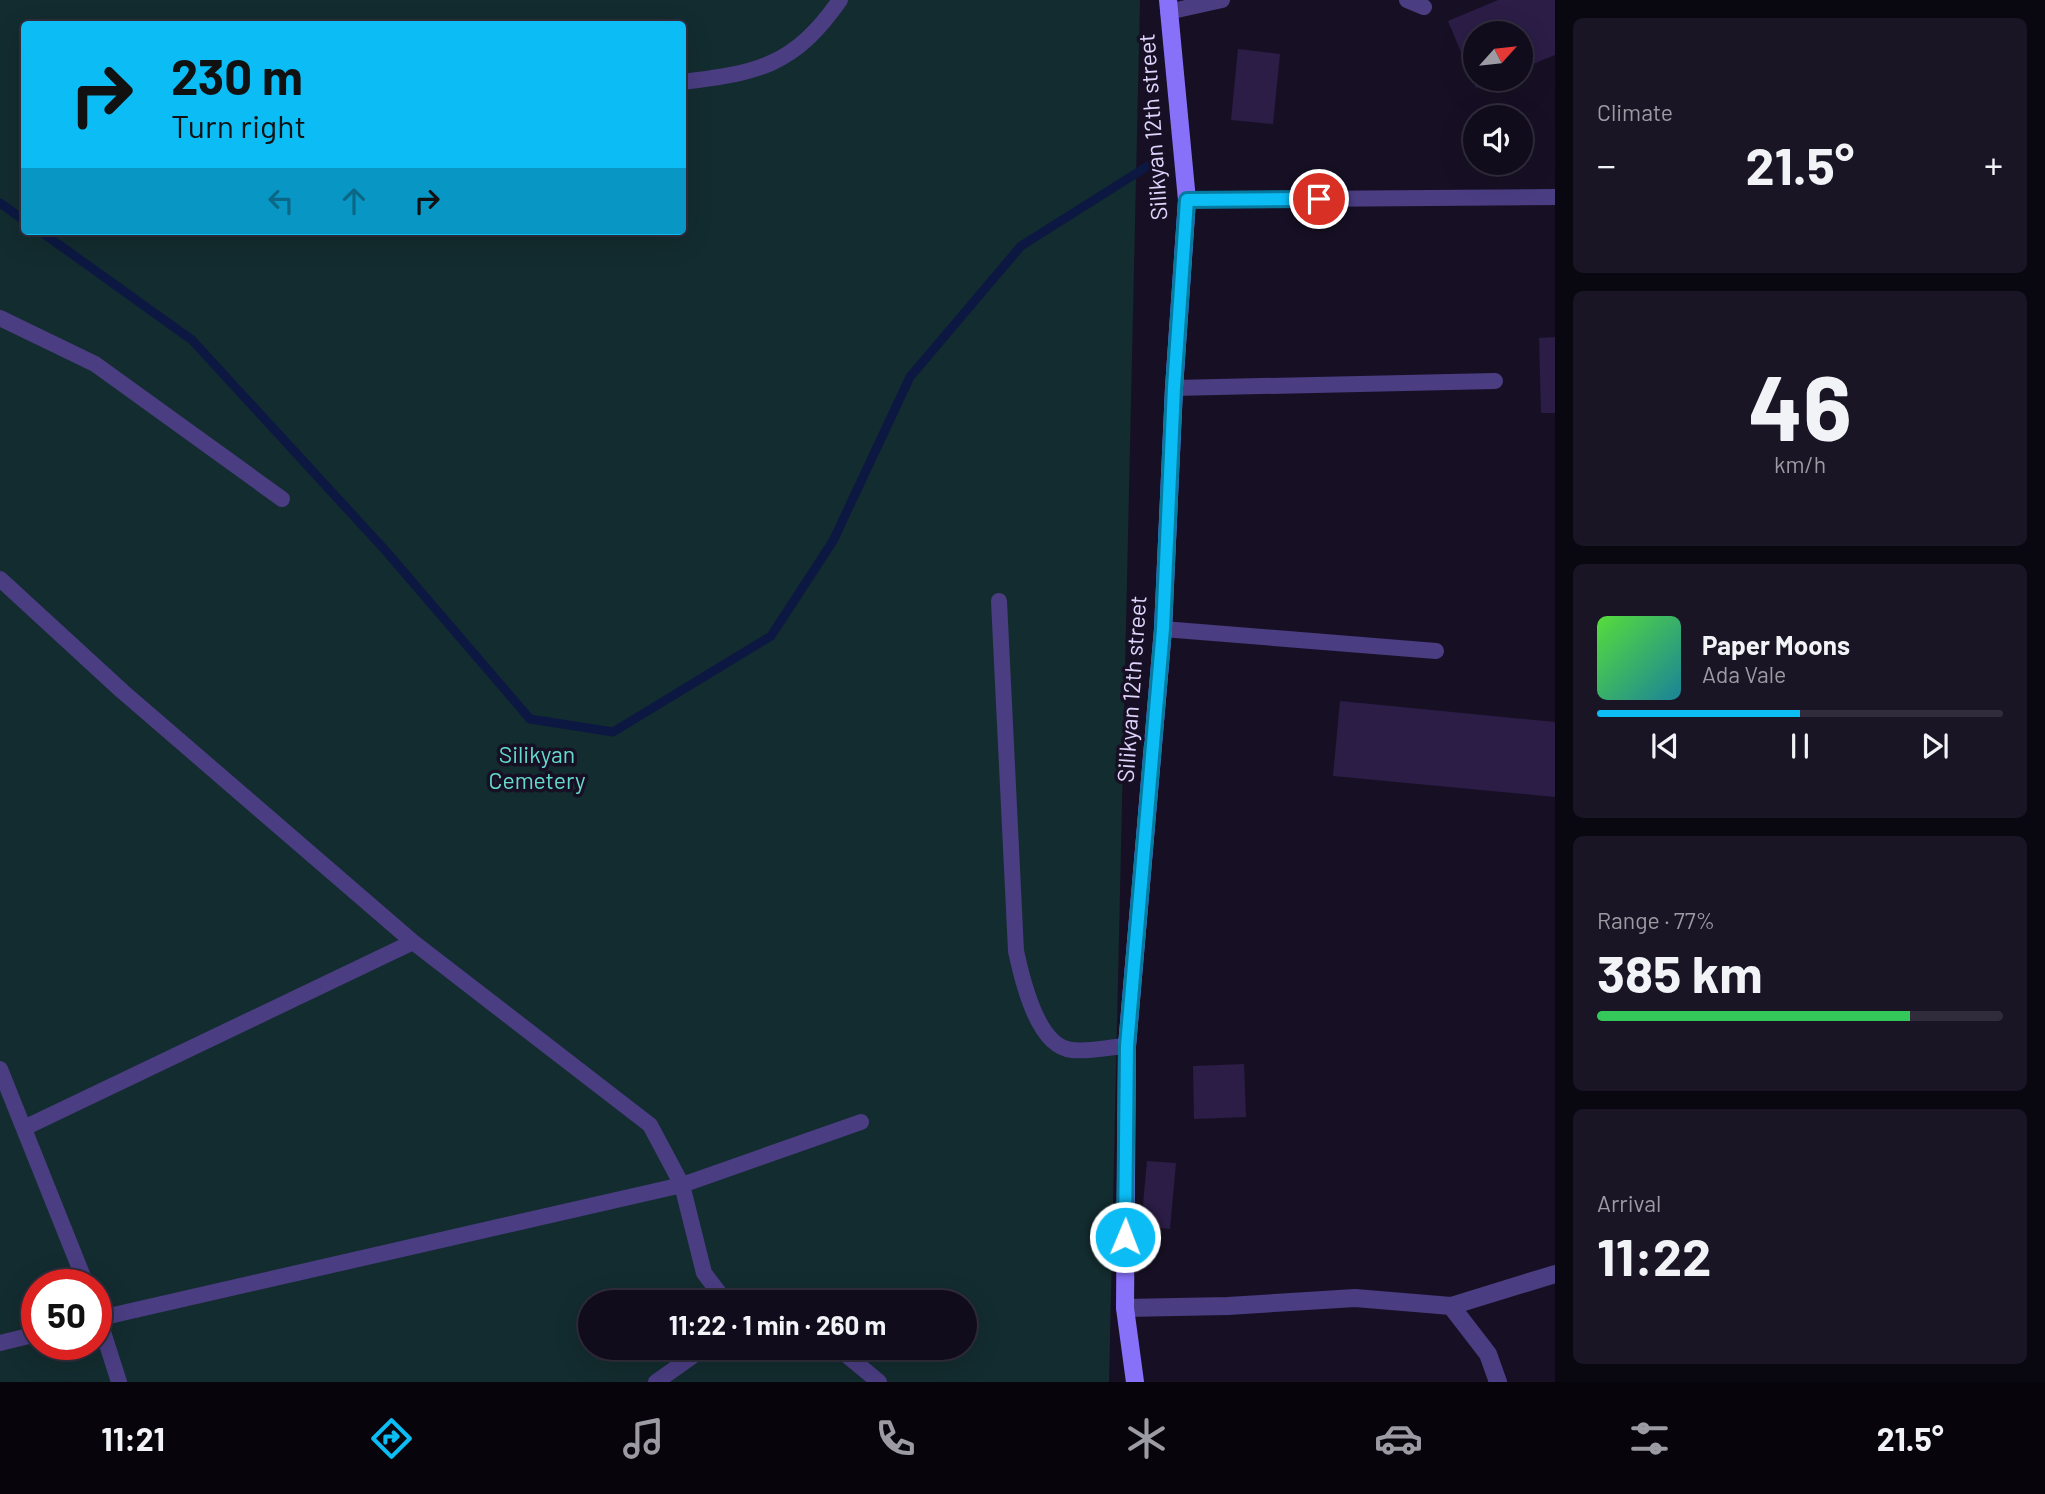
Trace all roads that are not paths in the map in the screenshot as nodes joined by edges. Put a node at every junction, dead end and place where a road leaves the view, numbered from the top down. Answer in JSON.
{"nodes":[{"id":1,"x":840,"y":0,"type":"edge"},
{"id":2,"x":1222,"y":0,"type":"edge"},
{"id":3,"x":1407,"y":0,"type":"edge"},
{"id":4,"x":1168,"y":6,"type":"edge"},
{"id":5,"x":1424,"y":6,"type":"dead end"},
{"id":6,"x":686,"y":82,"type":"edge"},
{"id":7,"x":1555,"y":197,"type":"edge"},
{"id":8,"x":1187,"y":200,"type":"junction"},
{"id":9,"x":0,"y":318,"type":"edge"},
{"id":10,"x":1494,"y":381,"type":"dead end"},
{"id":11,"x":1174,"y":388,"type":"junction"},
{"id":12,"x":282,"y":499,"type":"dead end"},
{"id":13,"x":0,"y":579,"type":"edge"},
{"id":14,"x":999,"y":601,"type":"dead end"},
{"id":15,"x":1163,"y":629,"type":"junction"},
{"id":16,"x":1436,"y":651,"type":"dead end"},
{"id":17,"x":413,"y":942,"type":"junction"},
{"id":18,"x":1127,"y":1046,"type":"junction"},
{"id":19,"x":0,"y":1069,"type":"edge"},
{"id":20,"x":861,"y":1122,"type":"dead end"},
{"id":21,"x":24,"y":1128,"type":"junction"},
{"id":22,"x":682,"y":1185,"type":"junction"},
{"id":23,"x":80,"y":1269,"type":"edge"},
{"id":24,"x":1555,"y":1274,"type":"edge"},
{"id":25,"x":717,"y":1290,"type":"edge"},
{"id":26,"x":1451,"y":1306,"type":"junction"},
{"id":27,"x":1125,"y":1308,"type":"junction"},
{"id":28,"x":112,"y":1312,"type":"edge"},
{"id":29,"x":21,"y":1338,"type":"edge"},
{"id":30,"x":0,"y":1343,"type":"edge"},
{"id":31,"x":112,"y":1360,"type":"edge"},
{"id":32,"x":687,"y":1360,"type":"edge"},
{"id":33,"x":852,"y":1360,"type":"edge"},
{"id":34,"x":119,"y":1382,"type":"edge"},
{"id":35,"x":656,"y":1382,"type":"edge"},
{"id":36,"x":878,"y":1382,"type":"edge"},
{"id":37,"x":1135,"y":1382,"type":"edge"},
{"id":38,"x":1498,"y":1382,"type":"edge"}],
"edges":[{"from":1,"to":6,"type":"lane"},
{"from":2,"to":4,"type":"lane"},
{"from":3,"to":5,"type":"lane"},
{"from":4,"to":8,"type":"main road","name":"Silikyan 12th street"},
{"from":7,"to":8,"type":"lane"},
{"from":8,"to":11,"type":"main road","name":"Silikyan 12th street"},
{"from":9,"to":12,"type":"lane"},
{"from":10,"to":11,"type":"lane"},
{"from":11,"to":15,"type":"main road","name":"Silikyan 12th street"},
{"from":13,"to":17,"type":"lane"},
{"from":14,"to":18,"type":"lane"},
{"from":15,"to":16,"type":"lane"},
{"from":15,"to":18,"type":"main road","name":"Silikyan 12th street"},
{"from":17,"to":21,"type":"lane"},
{"from":17,"to":22,"type":"lane"},
{"from":18,"to":27,"type":"main road","name":"Silikyan 12th street"},
{"from":19,"to":21,"type":"lane"},
{"from":20,"to":22,"type":"lane"},
{"from":21,"to":23,"type":"lane"},
{"from":22,"to":25,"type":"lane"},
{"from":22,"to":28,"type":"lane"},
{"from":24,"to":26,"type":"street"},
{"from":26,"to":27,"type":"street"},
{"from":26,"to":38,"type":"street"},
{"from":27,"to":37,"type":"main road","name":"Silikyan 12th street"},
{"from":29,"to":30,"type":"lane"},
{"from":31,"to":34,"type":"lane"},
{"from":32,"to":35,"type":"lane"},
{"from":33,"to":36,"type":"lane"}]}
